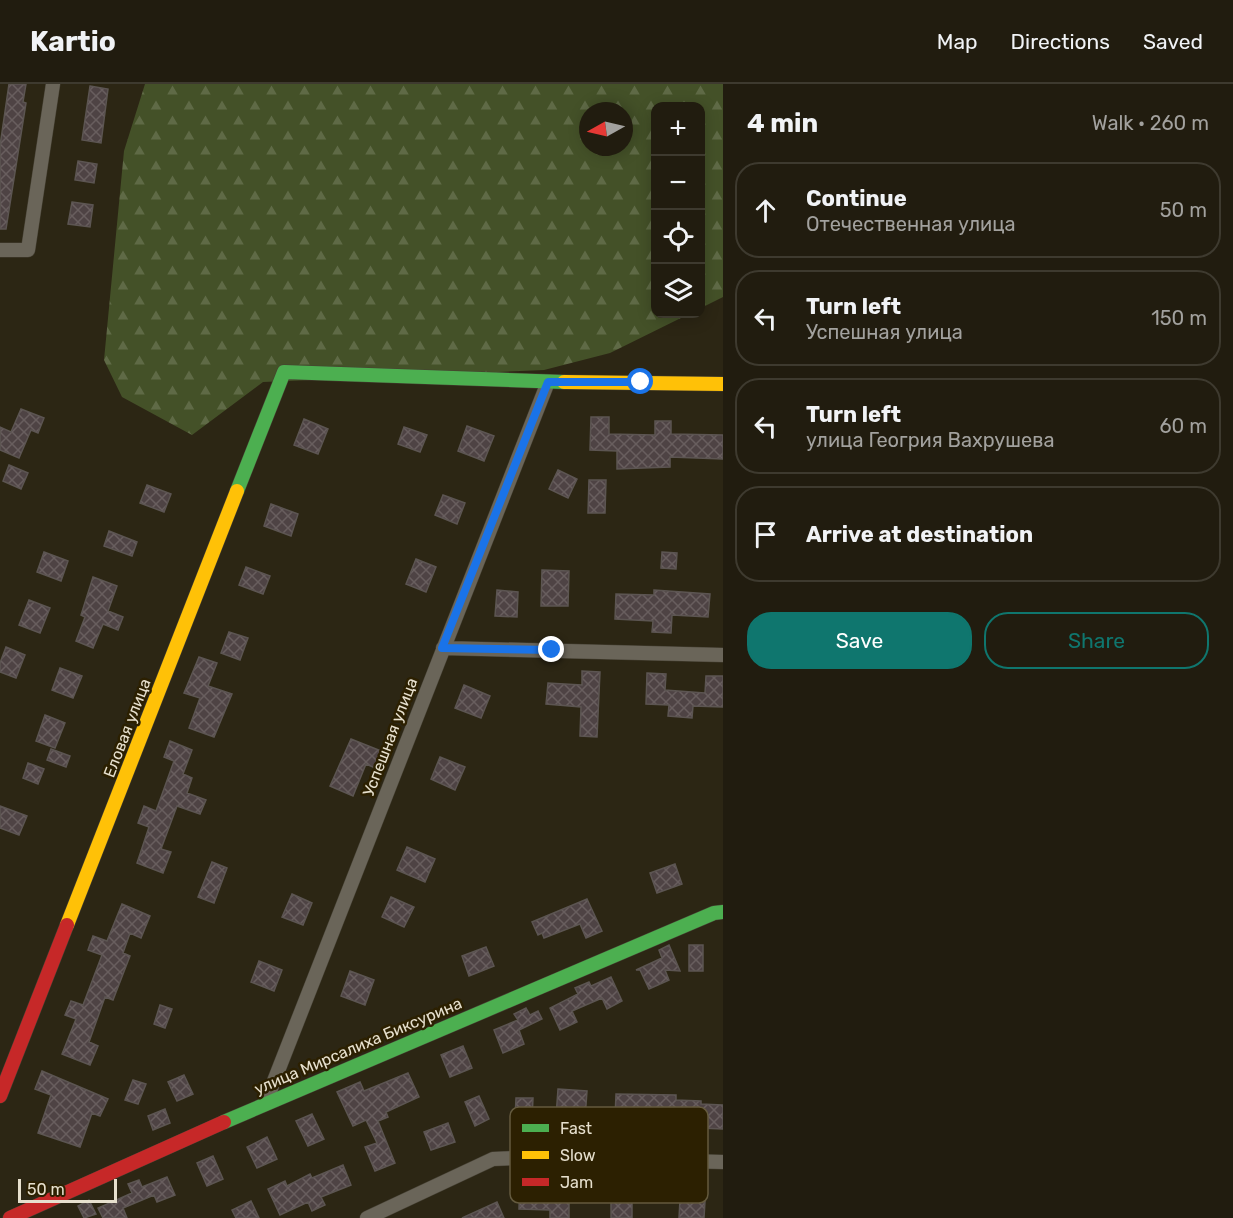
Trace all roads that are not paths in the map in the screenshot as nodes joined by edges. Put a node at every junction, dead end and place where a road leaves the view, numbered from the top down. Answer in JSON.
{"nodes":[{"id":1,"x":53,"y":84,"type":"edge"},
{"id":2,"x":0,"y":250,"type":"edge"},
{"id":3,"x":548,"y":382,"type":"junction"},
{"id":4,"x":723,"y":384,"type":"edge"},
{"id":5,"x":442,"y":648,"type":"junction"},
{"id":6,"x":723,"y":655,"type":"edge"},
{"id":7,"x":723,"y":912,"type":"edge"},
{"id":8,"x":0,"y":1096,"type":"edge"},
{"id":9,"x":265,"y":1104,"type":"junction"},
{"id":10,"x":510,"y":1158,"type":"edge"},
{"id":11,"x":708,"y":1162,"type":"edge"},
{"id":12,"x":723,"y":1162,"type":"edge"},
{"id":13,"x":10,"y":1218,"type":"edge"},
{"id":14,"x":367,"y":1218,"type":"edge"}],
"edges":[{"from":1,"to":2,"type":"street"},
{"from":3,"to":4,"type":"street"},
{"from":3,"to":5,"type":"street","name":"Успешная улица"},
{"from":3,"to":8,"type":"street","name":"Еловая улица"},
{"from":5,"to":6,"type":"street"},
{"from":5,"to":9,"type":"street","name":"Успешная улица"},
{"from":7,"to":9,"type":"street","name":"улица Мирсалиха Биксурина"},
{"from":9,"to":13,"type":"street","name":"улица Мирсалиха Биксурина"},
{"from":10,"to":14,"type":"street"},
{"from":11,"to":12,"type":"street"}]}
